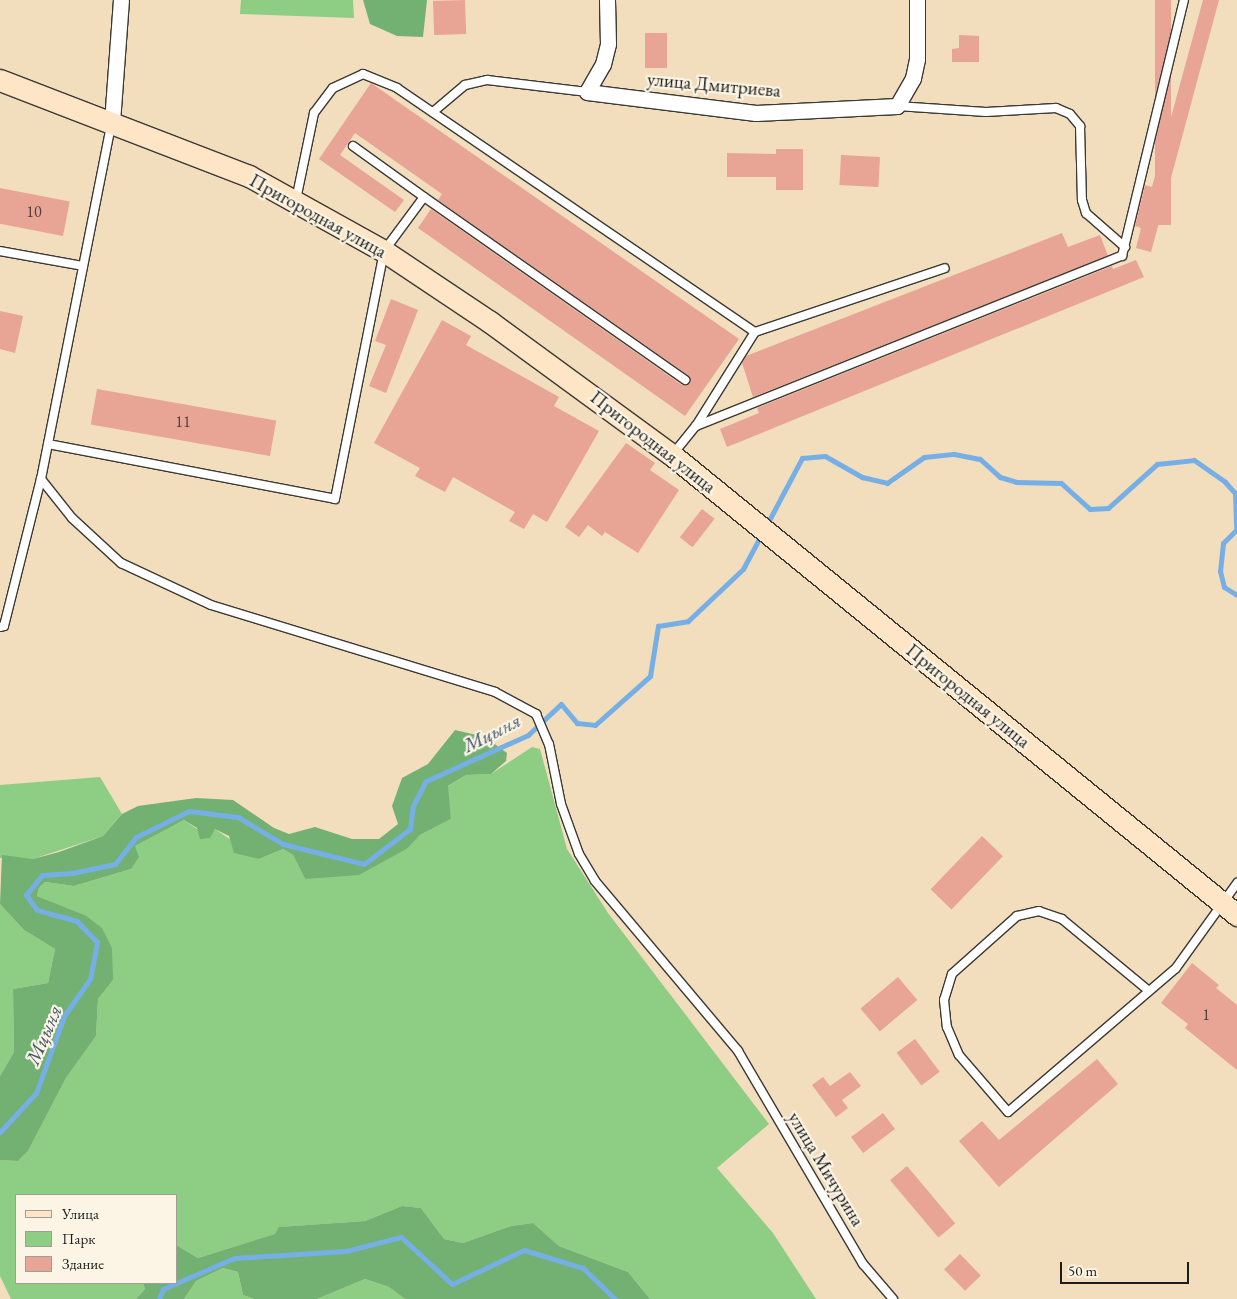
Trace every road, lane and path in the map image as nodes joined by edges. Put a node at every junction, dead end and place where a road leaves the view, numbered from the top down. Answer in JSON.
{"nodes":[{"id":1,"x":121,"y":0,"type":"edge"},
{"id":2,"x":607,"y":0,"type":"edge"},
{"id":3,"x":917,"y":0,"type":"edge"},
{"id":4,"x":1184,"y":0,"type":"edge"},
{"id":5,"x":0,"y":80,"type":"edge"},
{"id":6,"x":587,"y":92,"type":"junction"},
{"id":7,"x":897,"y":106,"type":"junction"},
{"id":8,"x":433,"y":112,"type":"junction"},
{"id":9,"x":112,"y":122,"type":"junction"},
{"id":10,"x":353,"y":146,"type":"dead end"},
{"id":11,"x":424,"y":197,"type":"junction"},
{"id":12,"x":296,"y":200,"type":"junction"},
{"id":13,"x":1124,"y":247,"type":"junction"},
{"id":14,"x":0,"y":251,"type":"edge"},
{"id":15,"x":384,"y":251,"type":"junction"},
{"id":16,"x":83,"y":266,"type":"junction"},
{"id":17,"x":945,"y":268,"type":"dead end"},
{"id":18,"x":755,"y":332,"type":"junction"},
{"id":19,"x":685,"y":380,"type":"dead end"},
{"id":20,"x":696,"y":426,"type":"junction"},
{"id":21,"x":48,"y":444,"type":"junction"},
{"id":22,"x":672,"y":455,"type":"junction"},
{"id":23,"x":41,"y":479,"type":"junction"},
{"id":24,"x":0,"y":627,"type":"edge"},
{"id":25,"x":1237,"y":883,"type":"edge"},
{"id":26,"x":1230,"y":909,"type":"edge"},
{"id":27,"x":1150,"y":991,"type":"junction"},
{"id":28,"x":893,"y":1299,"type":"edge"}],
"edges":[{"from":1,"to":9,"type":"street"},
{"from":2,"to":6,"type":"street"},
{"from":3,"to":7,"type":"street"},
{"from":4,"to":13,"type":"lane"},
{"from":5,"to":9,"type":"street","name":"Пригородная улица"},
{"from":6,"to":7,"type":"street","name":"улица Дмитриева"},
{"from":6,"to":8,"type":"lane"},
{"from":7,"to":13,"type":"lane"},
{"from":8,"to":12,"type":"lane"},
{"from":8,"to":18,"type":"lane"},
{"from":9,"to":12,"type":"street","name":"Пригородная улица"},
{"from":9,"to":16,"type":"lane"},
{"from":10,"to":11,"type":"lane"},
{"from":11,"to":15,"type":"lane"},
{"from":11,"to":19,"type":"lane"},
{"from":12,"to":15,"type":"street","name":"Пригородная улица"},
{"from":13,"to":20,"type":"lane"},
{"from":14,"to":16,"type":"lane"},
{"from":15,"to":21,"type":"lane"},
{"from":15,"to":22,"type":"street","name":"Пригородная улица"},
{"from":16,"to":21,"type":"lane"},
{"from":17,"to":18,"type":"lane"},
{"from":18,"to":20,"type":"lane"},
{"from":20,"to":22,"type":"lane"},
{"from":21,"to":23,"type":"lane"},
{"from":22,"to":26,"type":"street","name":"Пригородная улица"},
{"from":23,"to":24,"type":"lane"},
{"from":23,"to":28,"type":"lane","name":"улица Мичурина"},
{"from":25,"to":26,"type":"lane"},
{"from":26,"to":27,"type":"lane"},
{"from":27,"to":27,"type":"lane"}]}
